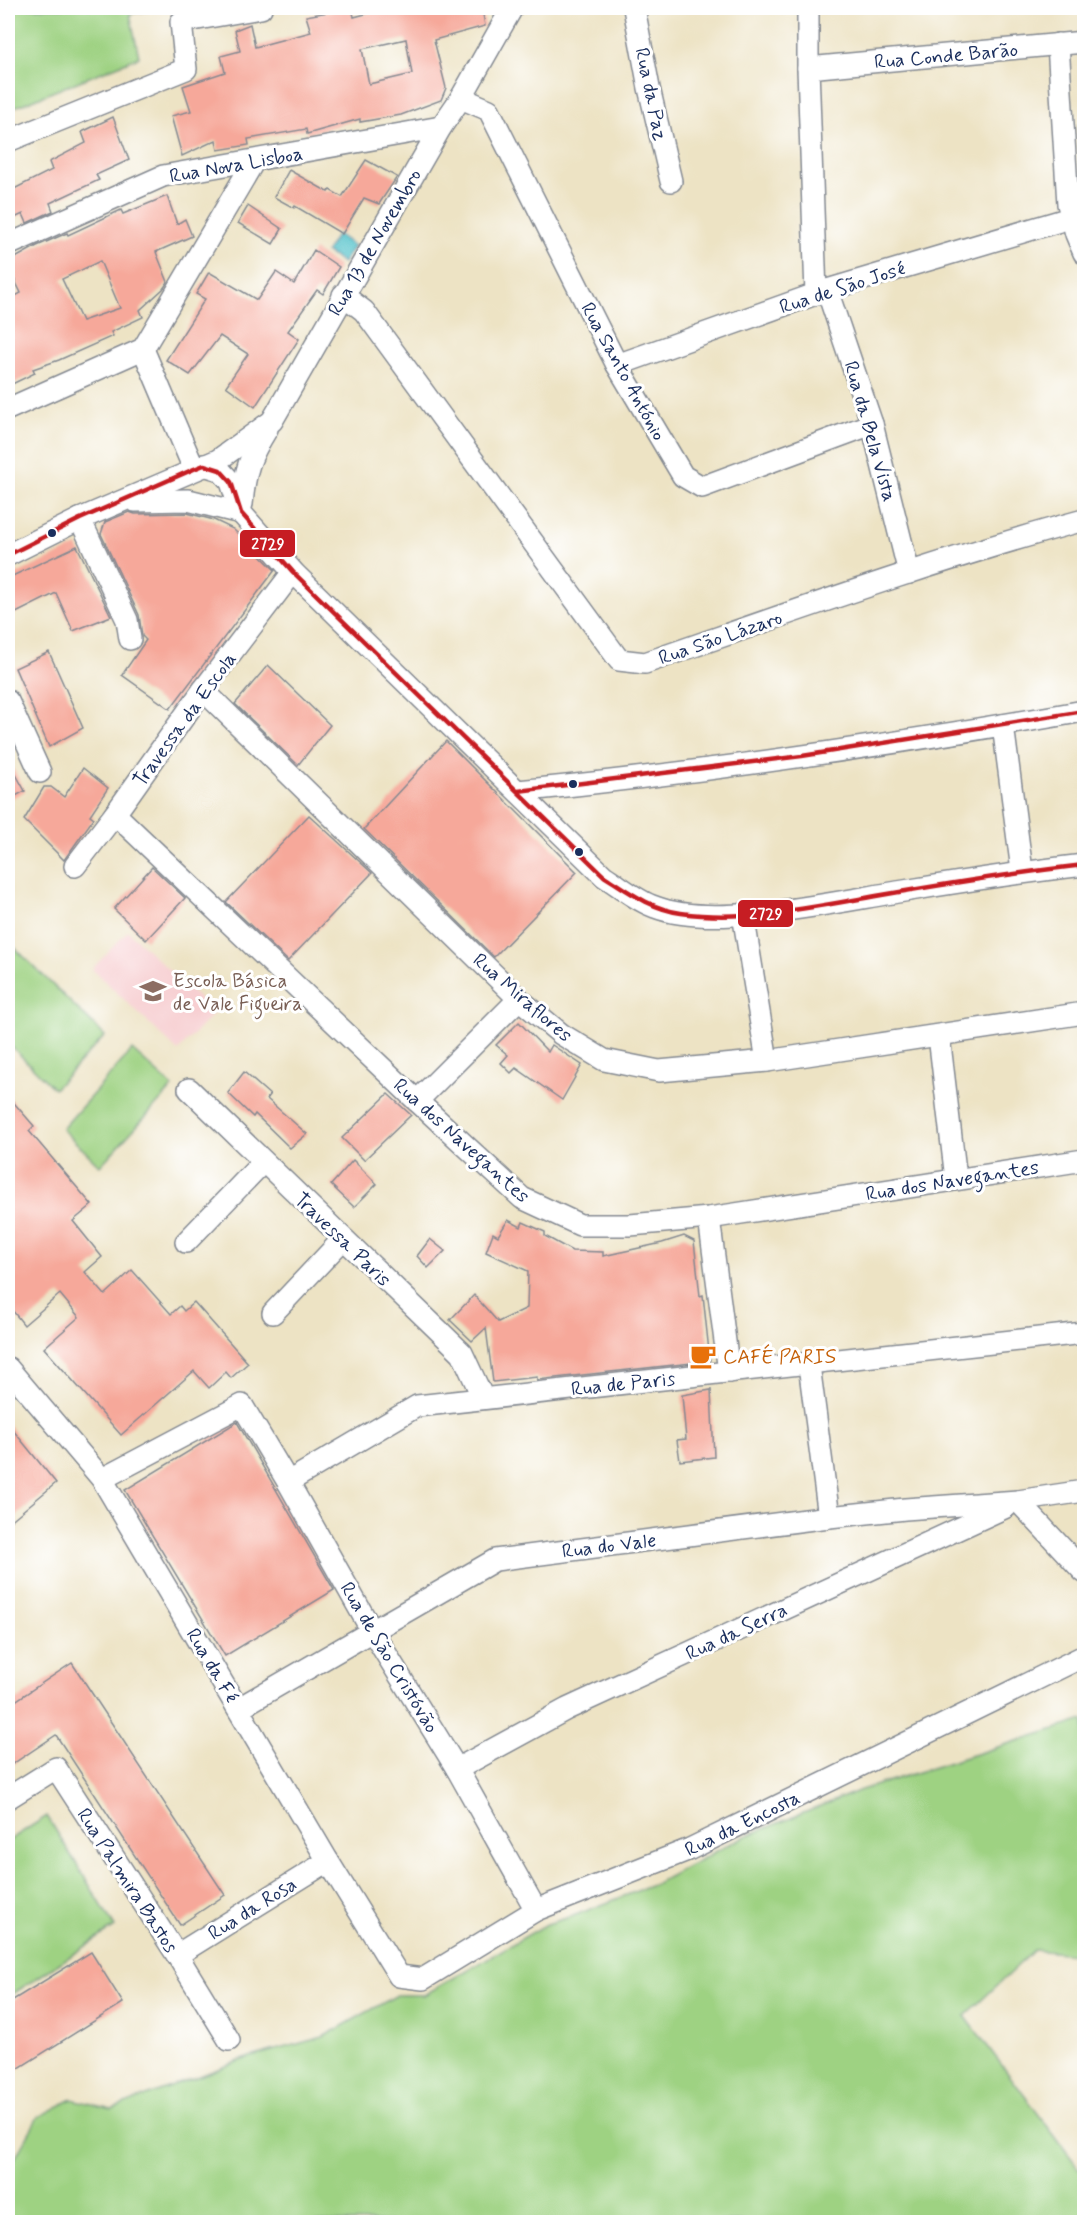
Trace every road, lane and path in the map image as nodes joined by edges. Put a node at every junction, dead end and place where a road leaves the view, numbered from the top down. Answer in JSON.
{"nodes":[{"id":1,"x":261,"y":8,"type":"edge"},
{"id":2,"x":512,"y":8,"type":"edge"},
{"id":3,"x":634,"y":8,"type":"edge"},
{"id":4,"x":808,"y":8,"type":"edge"},
{"id":5,"x":1084,"y":42,"type":"edge"},
{"id":6,"x":1058,"y":44,"type":"junction"},
{"id":7,"x":808,"y":68,"type":"junction"},
{"id":8,"x":461,"y":98,"type":"junction"},
{"id":9,"x":441,"y":127,"type":"junction"},
{"id":10,"x":8,"y":141,"type":"edge"},
{"id":11,"x":254,"y":161,"type":"junction"},
{"id":12,"x":671,"y":181,"type":"dead end"},
{"id":13,"x":1070,"y":218,"type":"junction"},
{"id":14,"x":8,"y":245,"type":"edge"},
{"id":15,"x":1084,"y":253,"type":"edge"},
{"id":16,"x":822,"y":292,"type":"junction"},
{"id":17,"x":343,"y":295,"type":"junction"},
{"id":18,"x":143,"y":349,"type":"junction"},
{"id":19,"x":617,"y":365,"type":"junction"},
{"id":20,"x":8,"y":409,"type":"edge"},
{"id":21,"x":272,"y":421,"type":"junction"},
{"id":22,"x":872,"y":424,"type":"junction"},
{"id":23,"x":206,"y":464,"type":"junction"},
{"id":24,"x":123,"y":502,"type":"junction"},
{"id":25,"x":215,"y":505,"type":"junction"},
{"id":26,"x":241,"y":513,"type":"junction"},
{"id":27,"x":80,"y":519,"type":"junction"},
{"id":28,"x":1084,"y":520,"type":"edge"},
{"id":29,"x":8,"y":555,"type":"edge"},
{"id":30,"x":293,"y":572,"type":"junction"},
{"id":31,"x":909,"y":573,"type":"junction"},
{"id":32,"x":130,"y":639,"type":"dead end"},
{"id":33,"x":204,"y":690,"type":"junction"},
{"id":34,"x":8,"y":701,"type":"edge"},
{"id":35,"x":1084,"y":711,"type":"edge"},
{"id":36,"x":1003,"y":725,"type":"junction"},
{"id":37,"x":40,"y":772,"type":"dead end"},
{"id":38,"x":518,"y":791,"type":"junction"},
{"id":39,"x":116,"y":814,"type":"junction"},
{"id":40,"x":1084,"y":864,"type":"edge"},
{"id":41,"x":75,"y":866,"type":"dead end"},
{"id":42,"x":1022,"y":872,"type":"junction"},
{"id":43,"x":743,"y":914,"type":"junction"},
{"id":44,"x":519,"y":999,"type":"junction"},
{"id":45,"x":1084,"y":1013,"type":"edge"},
{"id":46,"x":939,"y":1036,"type":"junction"},
{"id":47,"x":767,"y":1061,"type":"junction"},
{"id":48,"x":189,"y":1089,"type":"dead end"},
{"id":49,"x":417,"y":1101,"type":"junction"},
{"id":50,"x":1084,"y":1160,"type":"edge"},
{"id":51,"x":263,"y":1162,"type":"junction"},
{"id":52,"x":956,"y":1179,"type":"junction"},
{"id":53,"x":709,"y":1218,"type":"junction"},
{"id":54,"x":343,"y":1239,"type":"junction"},
{"id":55,"x":186,"y":1242,"type":"dead end"},
{"id":56,"x":273,"y":1313,"type":"dead end"},
{"id":57,"x":1084,"y":1333,"type":"edge"},
{"id":58,"x":809,"y":1365,"type":"junction"},
{"id":59,"x":8,"y":1368,"type":"edge"},
{"id":60,"x":729,"y":1372,"type":"junction"},
{"id":61,"x":483,"y":1398,"type":"junction"},
{"id":62,"x":102,"y":1479,"type":"junction"},
{"id":63,"x":288,"y":1482,"type":"junction"},
{"id":64,"x":1084,"y":1491,"type":"edge"},
{"id":65,"x":1018,"y":1501,"type":"junction"},
{"id":66,"x":829,"y":1517,"type":"junction"},
{"id":67,"x":1084,"y":1572,"type":"edge"},
{"id":68,"x":372,"y":1631,"type":"junction"},
{"id":69,"x":1084,"y":1656,"type":"edge"},
{"id":70,"x":239,"y":1708,"type":"junction"},
{"id":71,"x":457,"y":1770,"type":"junction"},
{"id":72,"x":8,"y":1798,"type":"edge"},
{"id":73,"x":327,"y":1861,"type":"junction"},
{"id":74,"x":536,"y":1910,"type":"junction"},
{"id":75,"x":177,"y":1955,"type":"junction"},
{"id":76,"x":399,"y":1976,"type":"joint"},
{"id":77,"x":229,"y":2040,"type":"dead end"}],
"edges":[{"from":1,"to":10,"type":"street"},
{"from":2,"to":8,"type":"street","name":"Rua 13 de Novembro"},
{"from":3,"to":12,"type":"street","name":"Rua da Paz"},
{"from":4,"to":7,"type":"street","name":"Rua da Bela Vista"},
{"from":5,"to":6,"type":"street","name":"Rua Conde Barão"},
{"from":6,"to":7,"type":"street","name":"Rua Conde Barão"},
{"from":6,"to":13,"type":"street"},
{"from":7,"to":16,"type":"street","name":"Rua da Bela Vista"},
{"from":8,"to":9,"type":"street","name":"Rua 13 de Novembro"},
{"from":8,"to":19,"type":"street","name":"Rua Santo António"},
{"from":9,"to":11,"type":"street","name":"Rua Nova Lisboa"},
{"from":9,"to":17,"type":"street","name":"Rua 13 de Novembro"},
{"from":11,"to":14,"type":"street","name":"Rua Nova Lisboa"},
{"from":11,"to":18,"type":"street"},
{"from":13,"to":15,"type":"street"},
{"from":13,"to":16,"type":"street","name":"Rua de São José"},
{"from":16,"to":19,"type":"street","name":"Rua de São José"},
{"from":16,"to":22,"type":"street","name":"Rua da Bela Vista"},
{"from":17,"to":21,"type":"street","name":"Rua 13 de Novembro"},
{"from":17,"to":31,"type":"street","name":"Rua São Lázaro"},
{"from":18,"to":20,"type":"street"},
{"from":18,"to":23,"type":"street"},
{"from":19,"to":22,"type":"street","name":"Rua Santo António"},
{"from":21,"to":23,"type":"street","name":"Rua 13 de Novembro"},
{"from":21,"to":26,"type":"street"},
{"from":22,"to":31,"type":"street","name":"Rua da Bela Vista"},
{"from":23,"to":24,"type":"street","name":"Rua 13 de Novembro"},
{"from":23,"to":25,"type":"street"},
{"from":23,"to":26,"type":"street"},
{"from":24,"to":25,"type":"street"},
{"from":24,"to":27,"type":"street","name":"Rua 13 de Novembro"},
{"from":25,"to":26,"type":"street"},
{"from":26,"to":30,"type":"street"},
{"from":27,"to":29,"type":"street","name":"Rua 13 de Novembro"},
{"from":27,"to":32,"type":"street"},
{"from":28,"to":31,"type":"street","name":"Rua São Lázaro"},
{"from":30,"to":33,"type":"street","name":"Travessa da Escola"},
{"from":30,"to":38,"type":"street"},
{"from":33,"to":39,"type":"street","name":"Travessa da Escola"},
{"from":33,"to":44,"type":"street","name":"Rua Miraflores"},
{"from":34,"to":37,"type":"street"},
{"from":35,"to":36,"type":"street"},
{"from":36,"to":38,"type":"street"},
{"from":36,"to":42,"type":"street"},
{"from":38,"to":43,"type":"street"},
{"from":39,"to":41,"type":"street","name":"Travessa da Escola"},
{"from":39,"to":49,"type":"street","name":"Rua dos Navegantes"},
{"from":40,"to":42,"type":"street"},
{"from":42,"to":43,"type":"street"},
{"from":43,"to":47,"type":"street"},
{"from":44,"to":47,"type":"street","name":"Rua Miraflores"},
{"from":44,"to":49,"type":"street"},
{"from":45,"to":46,"type":"street","name":"Rua Miraflores"},
{"from":46,"to":47,"type":"street","name":"Rua Miraflores"},
{"from":46,"to":52,"type":"street"},
{"from":48,"to":51,"type":"street","name":"Travessa Paris"},
{"from":49,"to":53,"type":"street","name":"Rua dos Navegantes"},
{"from":50,"to":52,"type":"street","name":"Rua dos Navegantes"},
{"from":51,"to":54,"type":"street","name":"Travessa Paris"},
{"from":51,"to":55,"type":"street"},
{"from":52,"to":53,"type":"street","name":"Rua dos Navegantes"},
{"from":53,"to":60,"type":"street"},
{"from":54,"to":56,"type":"street"},
{"from":54,"to":61,"type":"street","name":"Travessa Paris"},
{"from":57,"to":58,"type":"street","name":"Rua de Paris"},
{"from":58,"to":60,"type":"street","name":"Rua de Paris"},
{"from":58,"to":66,"type":"street"},
{"from":59,"to":62,"type":"street","name":"Rua da Fé"},
{"from":60,"to":61,"type":"street","name":"Rua de Paris"},
{"from":61,"to":63,"type":"street","name":"Rua de Paris"},
{"from":62,"to":63,"type":"street","name":"Rua de São Cristóvão"},
{"from":62,"to":70,"type":"street","name":"Rua da Fé"},
{"from":63,"to":68,"type":"street","name":"Rua de São Cristóvão"},
{"from":64,"to":65,"type":"street"},
{"from":65,"to":66,"type":"street","name":"Rua do Vale"},
{"from":65,"to":67,"type":"street"},
{"from":65,"to":71,"type":"street","name":"Rua da Serra"},
{"from":66,"to":68,"type":"street","name":"Rua do Vale"},
{"from":68,"to":70,"type":"street","name":"Rua do Vale"},
{"from":68,"to":71,"type":"street","name":"Rua de São Cristóvão"},
{"from":69,"to":74,"type":"street","name":"Rua da Encosta"},
{"from":70,"to":73,"type":"street","name":"Rua da Fé"},
{"from":71,"to":74,"type":"street","name":"Rua de São Cristóvão"},
{"from":72,"to":75,"type":"street","name":"Rua Palmira Bastos"},
{"from":73,"to":75,"type":"street","name":"Rua da Rosa"},
{"from":73,"to":76,"type":"street","name":"Rua da Fé"},
{"from":74,"to":76,"type":"street","name":"Rua da Encosta"},
{"from":75,"to":77,"type":"street","name":"Rua Palmira Bastos"}]}
